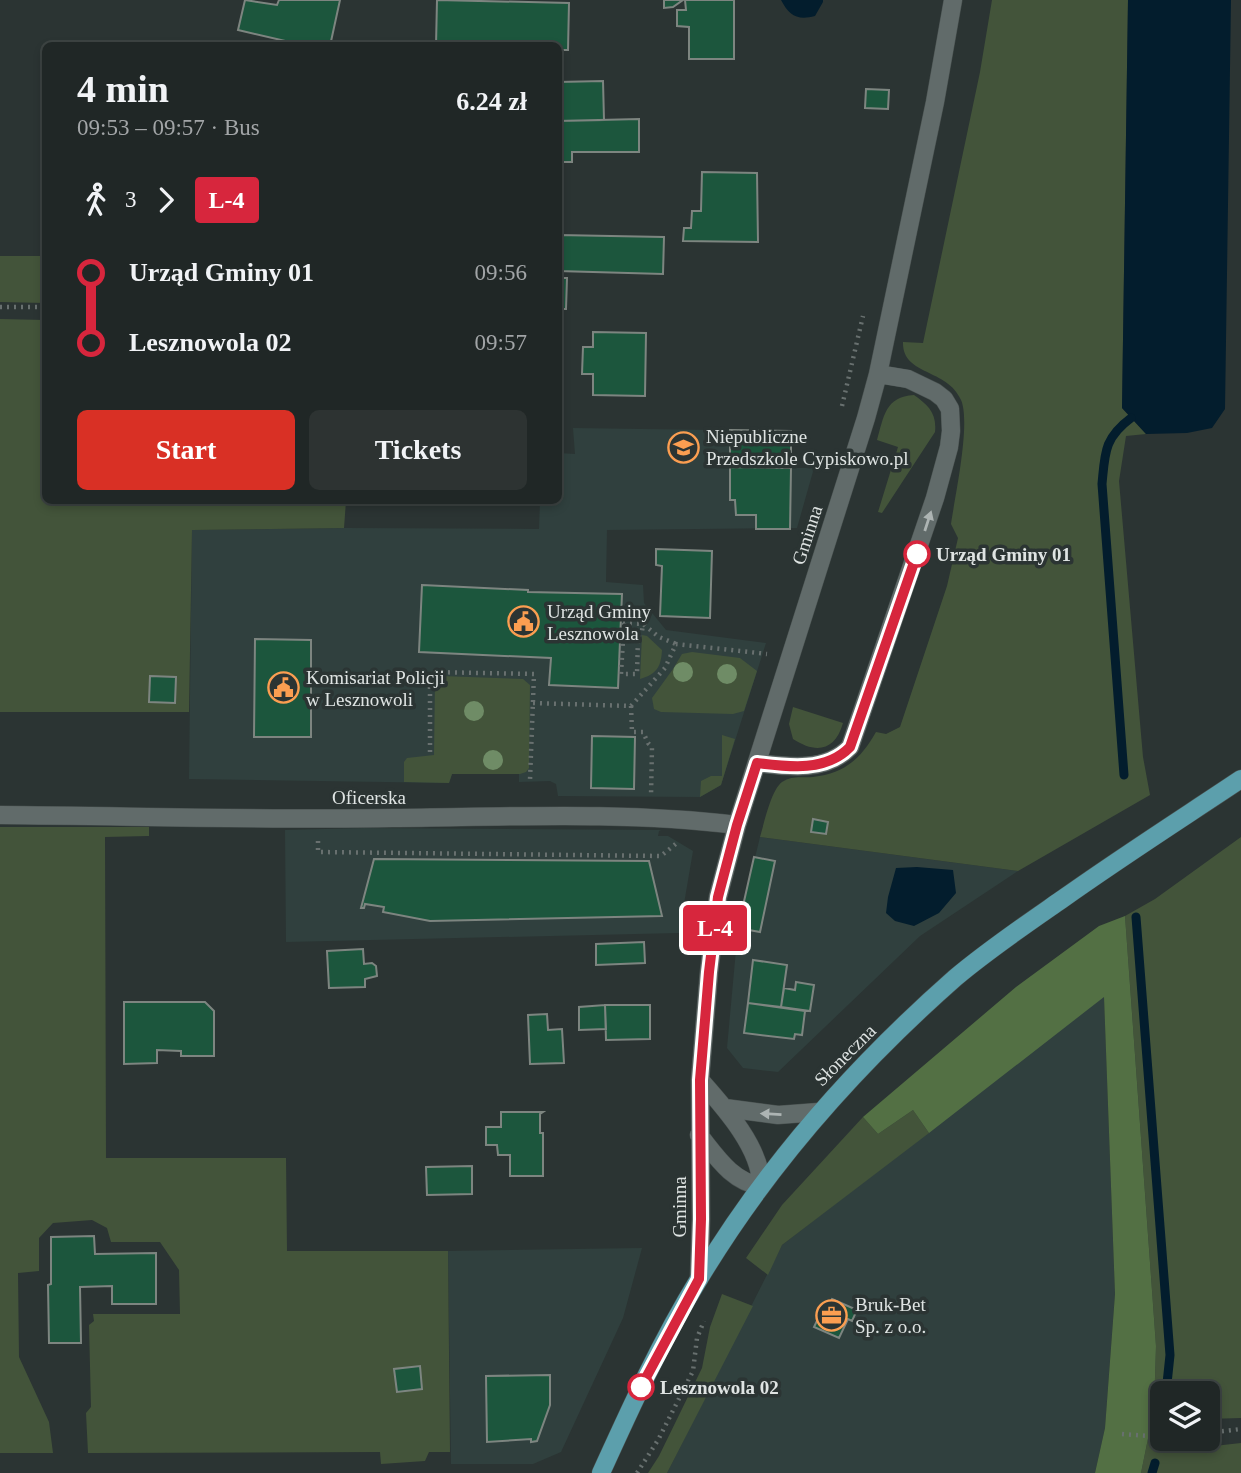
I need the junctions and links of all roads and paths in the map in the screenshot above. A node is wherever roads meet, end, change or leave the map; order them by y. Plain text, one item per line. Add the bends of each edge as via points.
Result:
1 (953, 0) edge
2 (0, 307) edge
3 (42, 307) edge
4 (865, 310) dead end
5 (878, 374) junction
6 (841, 412) dead end
7 (643, 624) junction
8 (676, 644) junction
9 (767, 664) dead end
10 (533, 703) junction
11 (631, 706) junction
12 (430, 752) dead end
13 (757, 763) junction
14 (1241, 779) edge
15 (530, 780) dead end
16 (651, 801) dead end
17 (0, 815) edge
18 (317, 819) junction
19 (737, 825) junction
20 (683, 839) dead end
21 (700, 1089) junction
22 (725, 1108) junction
23 (818, 1112) junction
24 (699, 1135) junction
25 (761, 1185) junction
26 (699, 1279) junction
27 (705, 1317) dead end
28 (1241, 1429) edge
29 (1220, 1432) edge
30 (1122, 1434) dead end
31 (1150, 1436) edge
32 (601, 1473) edge
33 (637, 1473) edge

1 - 5 street, Gminna
2 - 3 path
4 - 6 path
5 - 13 street, Gminna
13 -> 5 street via 824,764 850,747 935,498 949,447 950,409 935,392 908,379
7 - 7 path via 622,623 621,674 637,674
7 - 8 path
8 - 9 path via 770,654
8 - 11 path via 665,668
10 - 11 path
10 - 12 path via 534,674 430,672
10 - 15 path
11 - 16 path via 632,732 643,732 652,747
13 - 19 street, Gminna
14 - 23 main road, Słoneczna via 1021,927 956,978
17 - 18 street, Oficerska
18 - 19 street, Oficerska via 570,816 693,819
18 - 20 path via 318,852 661,856
19 - 21 street, Gminna via 718,897
21 - 22 street
21 - 24 street, Gminna
23 -> 22 street via 778,1115
22 - 25 street via 758,1160
23 - 25 main road, Słoneczna
24 - 25 street via 741,1180
24 - 26 street, Gminna
25 - 26 main road, Słoneczna
26 - 32 main road, Słoneczna via 645,1378
27 - 33 path via 697,1338 694,1371
28 - 29 path
30 - 31 path

